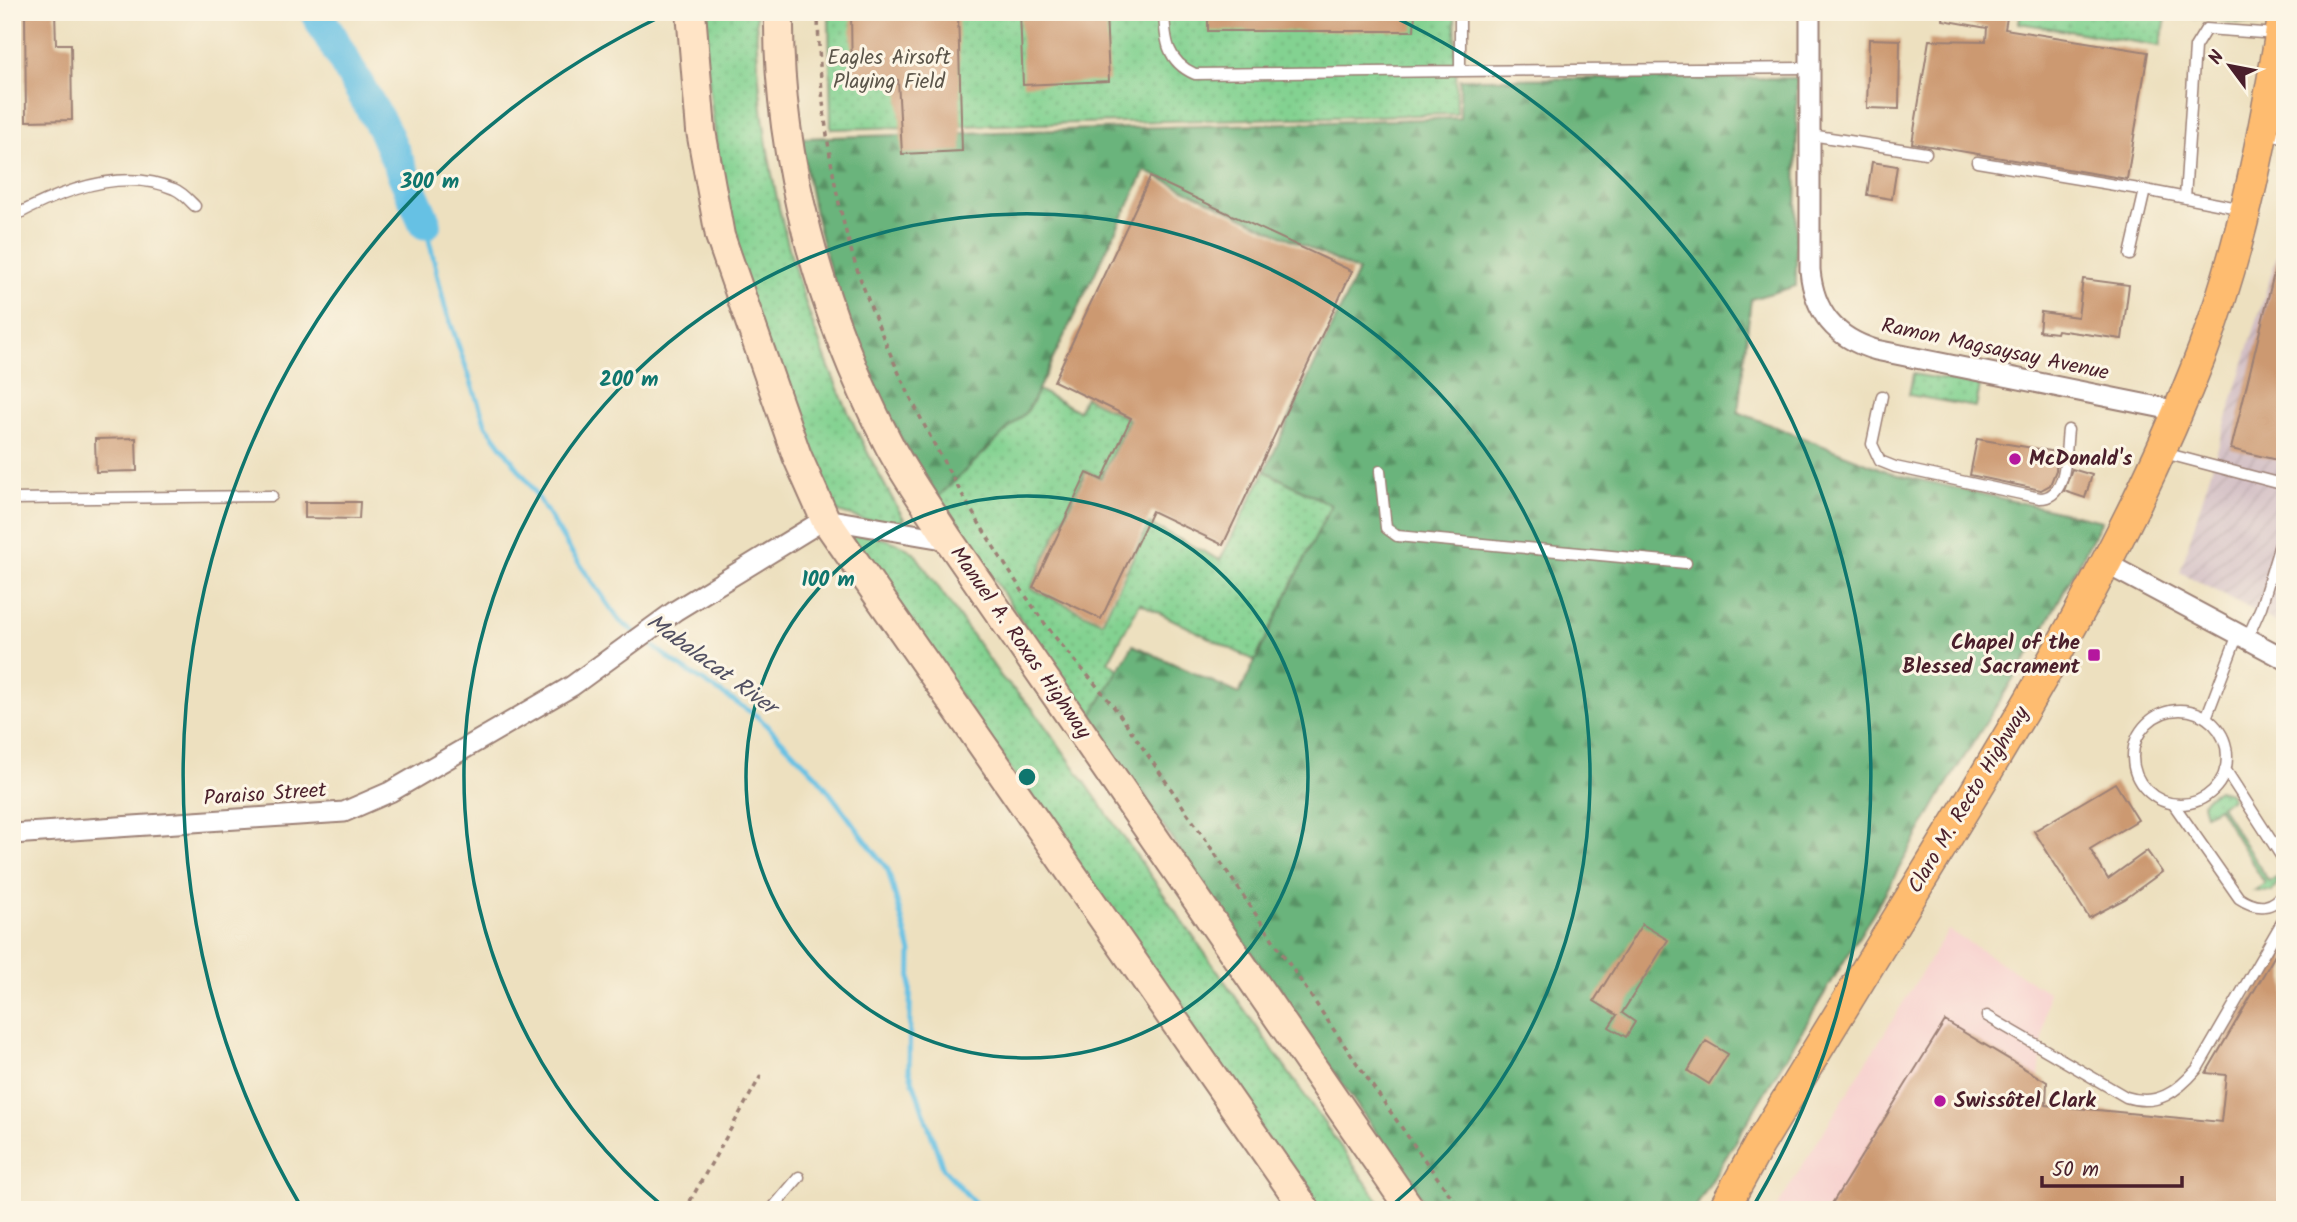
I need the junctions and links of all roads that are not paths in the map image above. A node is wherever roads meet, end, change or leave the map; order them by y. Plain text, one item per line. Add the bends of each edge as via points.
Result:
1 (691, 12) edge
2 (779, 12) edge
3 (1164, 12) edge
4 (1460, 12) edge
5 (1810, 12) edge
6 (2283, 27) edge
7 (1811, 68) junction
8 (1460, 71) junction
9 (1811, 135) junction
10 (2274, 135) edge
11 (1926, 153) dead end
12 (1977, 162) dead end
13 (2145, 190) junction
14 (2185, 198) junction
15 (195, 206) dead end
16 (2246, 210) junction
17 (12, 217) edge
18 (2130, 255) dead end
19 (1882, 396) dead end
20 (2178, 411) junction
21 (2068, 430) dead end
22 (2160, 452) junction
23 (1380, 471) dead end
24 (2285, 485) edge
25 (272, 496) dead end
26 (12, 499) edge
27 (825, 519) junction
28 (2285, 528) edge
29 (949, 540) junction
30 (1686, 563) dead end
31 (2107, 564) junction
32 (2242, 637) junction
33 (2285, 659) edge
34 (2206, 718) junction
35 (2225, 769) junction
36 (2174, 805) junction
37 (12, 834) edge
38 (2285, 862) edge
39 (2285, 891) edge
40 (2285, 917) edge
41 (1987, 1016) dead end
42 (799, 1177) dead end
43 (771, 1210) edge
44 (1306, 1210) edge
45 (1411, 1210) edge
46 (1723, 1210) edge

1 - 27 main road via 701,131 720,236 797,456
2 - 29 main road, Manuel A. Roxas Highway via 785,114 805,224 836,323 887,442
3 - 8 lane via 1173,61 1195,74
4 - 8 lane
5 - 7 street, Ramon Magsaysay Avenue
6 - 10 main road, Claro M. Recto Highway
6 - 14 lane via 2207,29 2199,37
7 - 8 lane
7 - 9 street, Ramon Magsaysay Avenue
9 - 11 lane
9 - 20 street, Ramon Magsaysay Avenue via 1812,289 1832,327 1845,337 1876,350
10 - 16 main road, Claro M. Recto Highway
12 - 13 lane
13 - 14 lane
13 - 18 lane
14 - 16 lane
15 - 17 lane via 176,190 148,181 97,184 61,194
16 - 20 main road, Claro M. Recto Highway via 2212,323
19 - 21 lane via 1872,444 1880,461 2040,498 2052,496 2060,488
20 - 22 main road, Claro M. Recto Highway
22 - 24 lane
22 - 31 main road, Claro M. Recto Highway
23 - 30 lane via 1386,528 1397,536
25 - 26 lane
27 - 29 street
27 - 37 street, Paraiso Street via 675,611 572,686 390,792 344,812
27 - 44 main road
28 - 32 lane via 2261,607
29 - 45 main road, Manuel A. Roxas Highway
31 - 32 street
31 - 46 main road, Claro M. Recto Highway via 2056,657
32 - 33 street
32 - 34 lane
34 - 35 lane via 2224,740
34 - 36 lane via 2177,710 2162,714 2149,722 2134,748 2138,778 2147,790
35 - 36 lane via 2211,792 2200,800
35 - 38 lane
36 - 39 lane via 2239,898 2252,907 2268,907
40 - 41 lane via 2197,1069 2181,1087 2161,1099 2140,1102 2126,1097
42 - 43 lane

